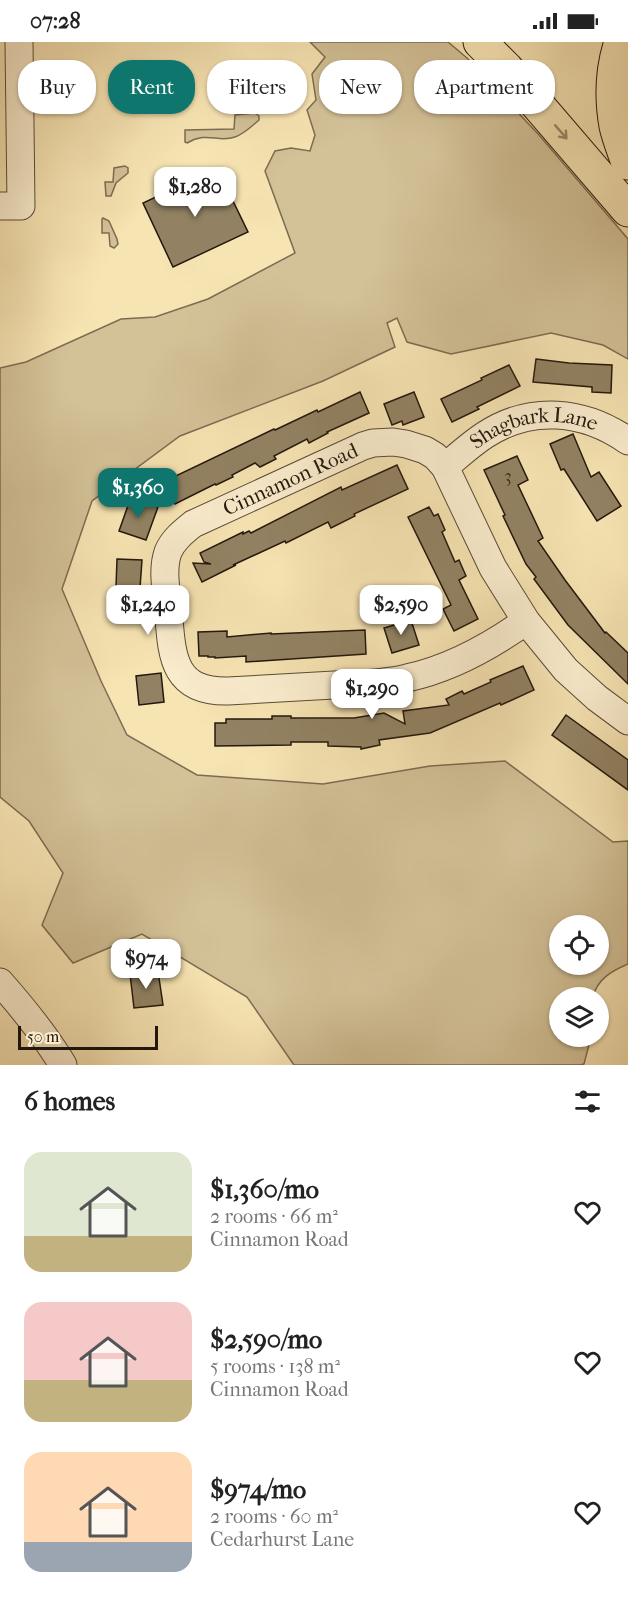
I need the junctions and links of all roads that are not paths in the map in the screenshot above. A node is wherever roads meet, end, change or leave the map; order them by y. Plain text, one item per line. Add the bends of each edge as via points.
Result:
1 (19, 42) edge
2 (480, 42) edge
3 (621, 42) edge
4 (628, 163) edge
5 (0, 206) edge
6 (628, 210) edge
7 (628, 441) edge
8 (445, 467) junction
9 (526, 621) junction
10 (628, 721) edge
11 (0, 982) edge
12 (63, 1065) edge

1 - 5 street via 21,206
2 -> 6 highway
3 - 4 highway via 613,88 617,128
7 - 8 street, Shagbark Lane via 595,422 561,414 534,416 489,432
8 - 9 street, Cinnamon Road via 493,568
8 - 9 street, Cinnamon Road via 417,447 373,443 193,524 169,549 166,564 171,642 177,665 191,682 209,691 385,682 436,670 481,650
9 - 10 street, Cinnamon Road via 566,670
11 - 12 street via 51,1044

